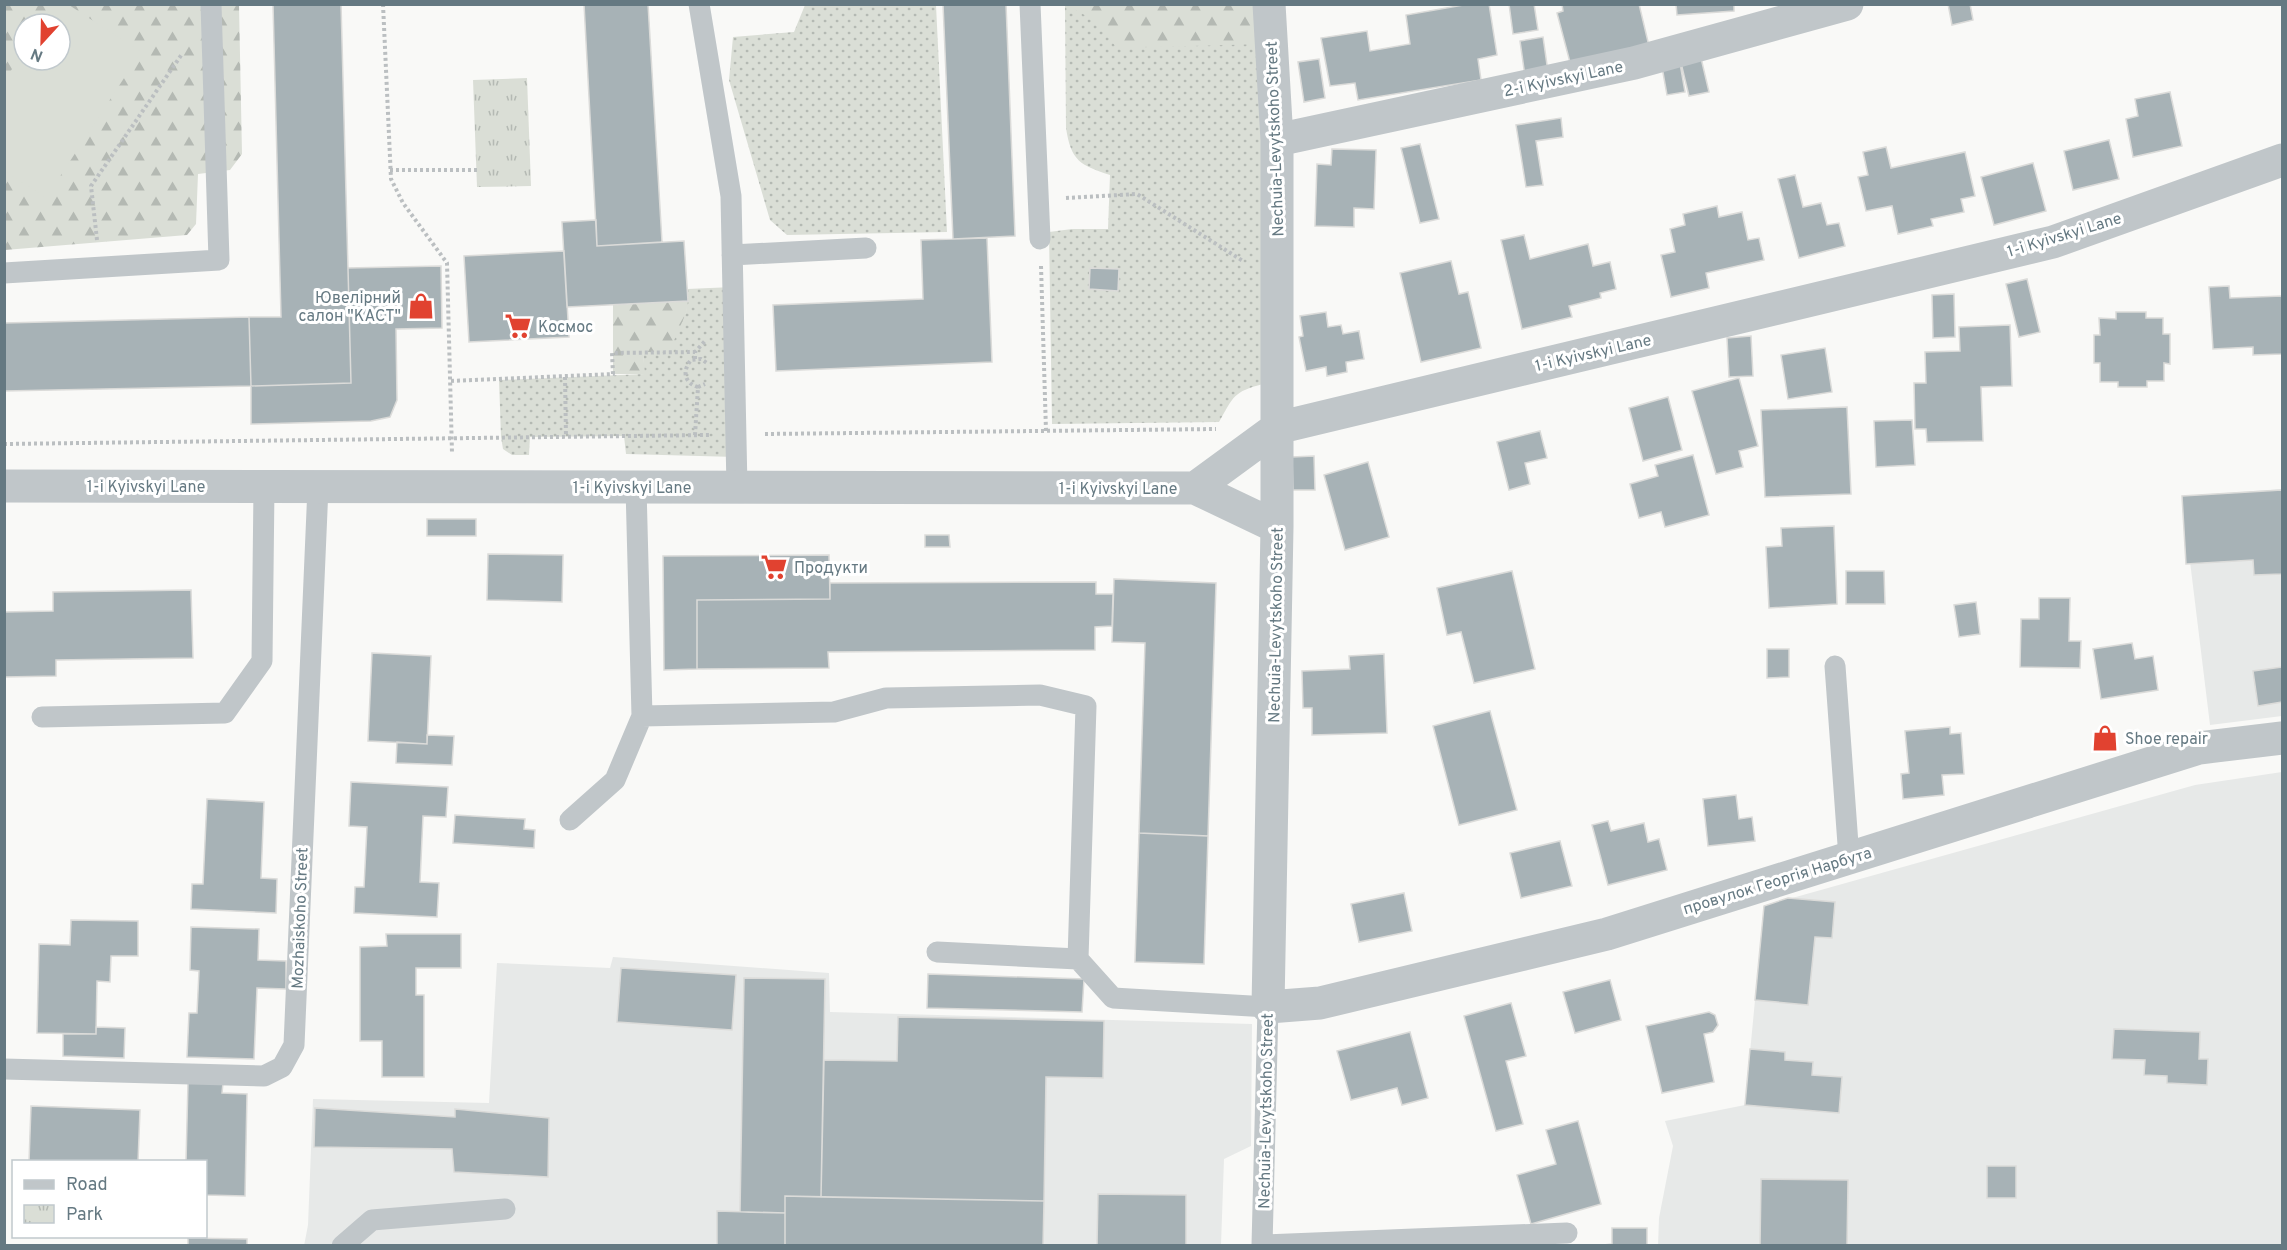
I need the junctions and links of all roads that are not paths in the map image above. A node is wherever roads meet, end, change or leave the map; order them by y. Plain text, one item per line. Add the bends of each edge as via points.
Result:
1 (211, 4) edge
2 (699, 4) edge
3 (1030, 4) edge
4 (1269, 4) edge
5 (1847, 4) edge
6 (1277, 140) junction
7 (2283, 160) edge
8 (1040, 239) road end
9 (866, 248) dead end
10 (732, 255) junction
11 (4, 273) edge
12 (1277, 428) junction
13 (4, 486) edge
14 (264, 487) junction
15 (318, 487) junction
16 (636, 487) junction
17 (737, 488) junction
18 (1195, 488) junction
19 (1277, 527) junction
20 (1835, 666) dead end
21 (642, 716) junction
22 (42, 717) dead end
23 (2283, 738) edge
24 (570, 820) dead end
25 (1849, 858) junction
26 (936, 952) dead end
27 (1078, 958) junction
28 (1268, 1007) junction
29 (4, 1069) edge
30 (505, 1209) dead end
31 (1567, 1233) dead end
32 (342, 1245) edge
33 (1262, 1245) edge

1 - 11 lane via 219,260
2 - 10 lane via 731,196
3 - 8 lane
4 - 6 street, Nechuia-Levytskoho Street
5 - 6 street, 2-i Kyivskyi Lane via 1634,63
6 - 12 street, Nechuia-Levytskoho Street
7 - 12 street, 1-i Kyivskyi Lane via 2053,242
9 - 10 lane
10 - 17 lane
12 - 18 street, 1-i Kyivskyi Lane
12 - 19 street, Nechuia-Levytskoho Street
13 - 14 street, 1-i Kyivskyi Lane
14 - 15 street, 1-i Kyivskyi Lane
14 - 22 lane via 262,661 225,714
15 - 16 street, 1-i Kyivskyi Lane
15 - 29 lane, Mozhaiskoho Street via 294,1045 282,1067 264,1076
16 - 17 street, 1-i Kyivskyi Lane
16 - 21 lane
17 - 18 street, 1-i Kyivskyi Lane
18 - 19 street
19 - 28 street, Nechuia-Levytskoho Street
20 - 25 lane
21 - 24 lane via 615,780
21 - 27 lane via 834,712 886,698 1040,695 1086,706
23 - 25 street, провулок Георгія Нарбута via 2199,748
25 - 28 street, провулок Георгія Нарбута via 1607,934 1320,1003
26 - 27 lane
27 - 28 lane via 1113,998
28 - 33 lane, Nechuia-Levytskoho Street
30 - 32 lane via 372,1220
31 - 33 lane

